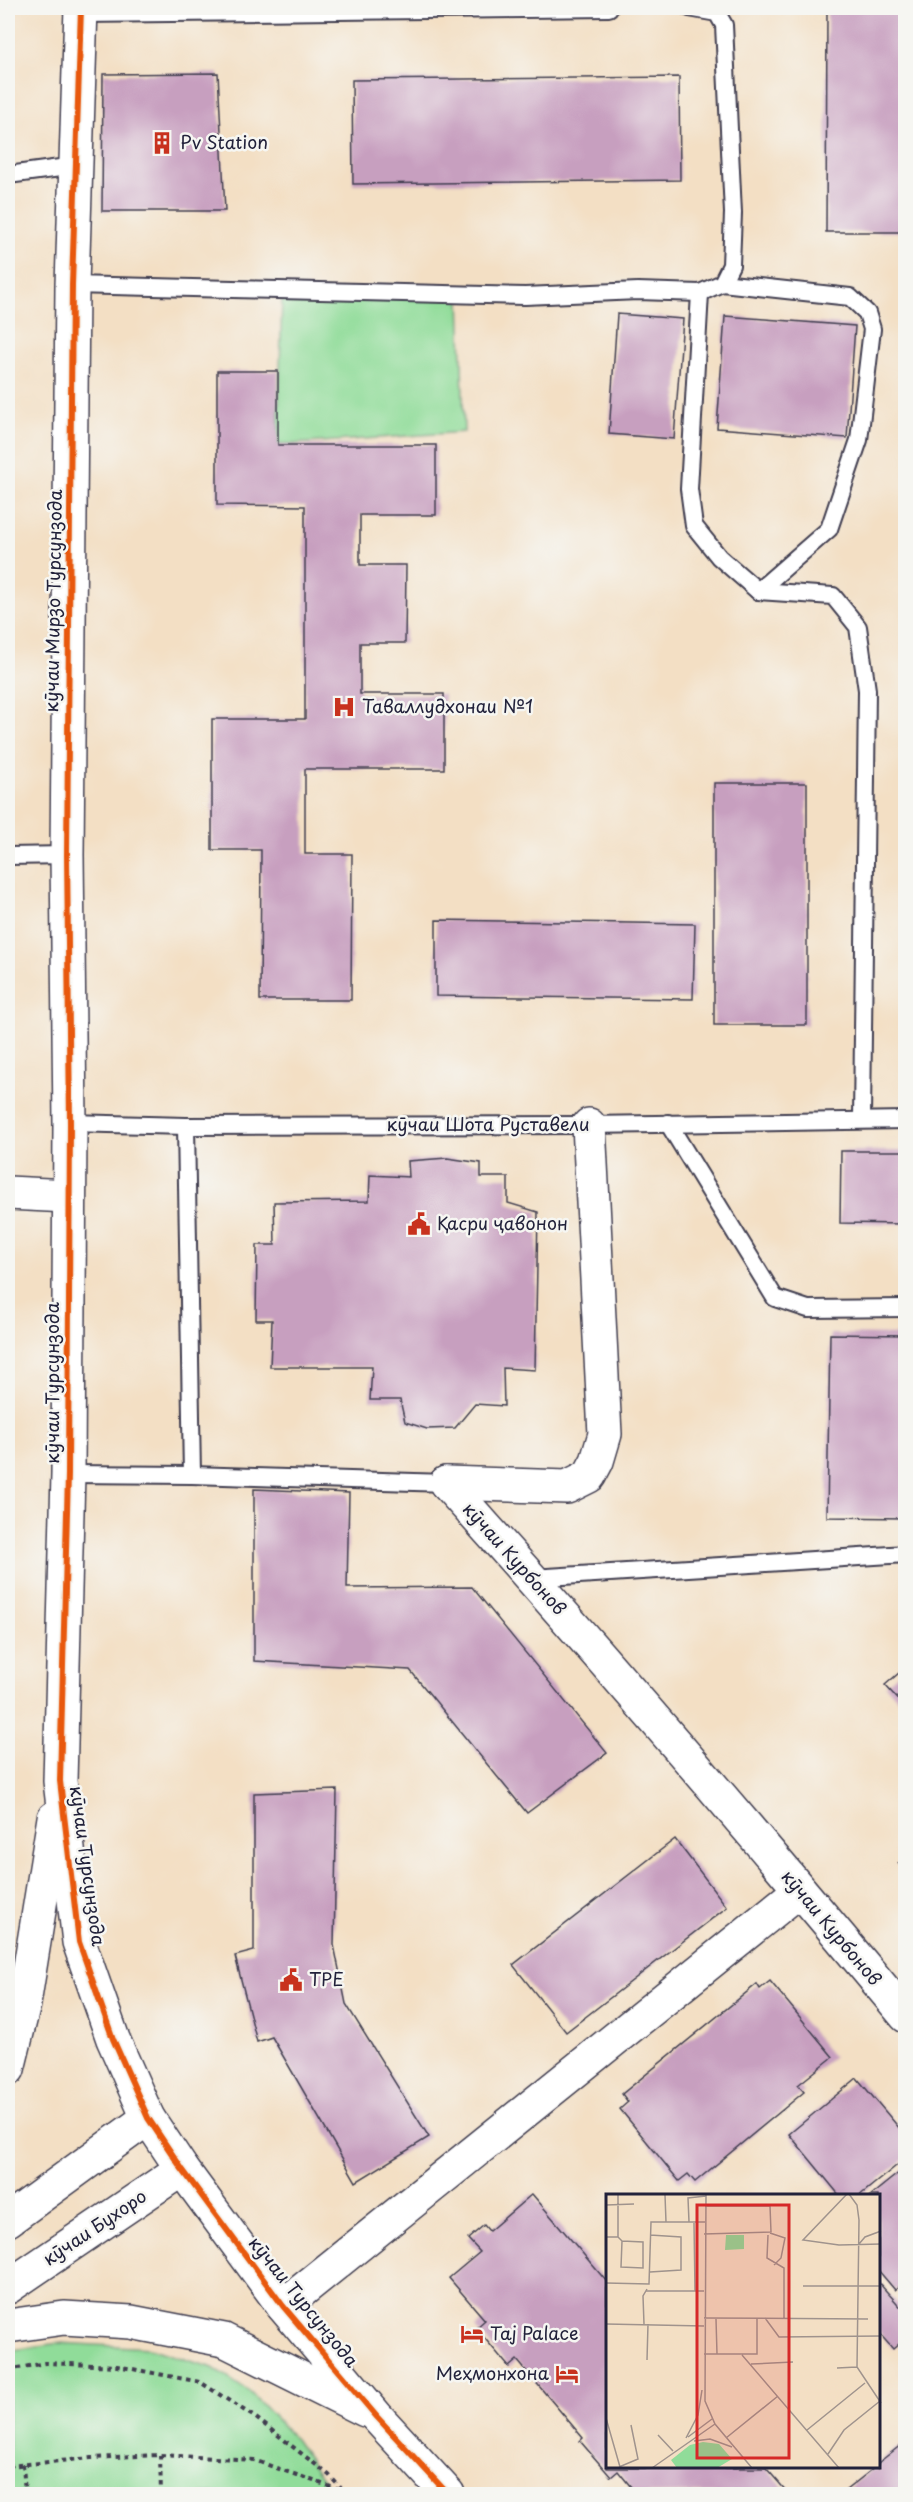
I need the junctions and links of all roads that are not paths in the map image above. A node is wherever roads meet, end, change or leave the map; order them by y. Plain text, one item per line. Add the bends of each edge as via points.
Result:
1 (609, 8) edge
2 (689, 8) edge
3 (81, 11) edge
4 (75, 166) junction
5 (8, 175) edge
6 (722, 283) junction
7 (72, 285) junction
8 (700, 293) junction
9 (758, 591) junction
10 (67, 855) junction
11 (8, 856) edge
12 (862, 1119) junction
13 (906, 1120) edge
14 (70, 1124) junction
15 (668, 1124) junction
16 (590, 1125) junction
17 (186, 1126) junction
18 (8, 1194) edge
19 (68, 1196) junction
20 (906, 1308) edge
21 (68, 1474) junction
22 (192, 1475) junction
23 (446, 1483) junction
24 (906, 1554) edge
25 (532, 1578) junction
26 (60, 1781) junction
27 (800, 1890) junction
28 (906, 2016) edge
29 (8, 2069) edge
30 (148, 2118) junction
31 (182, 2169) junction
32 (8, 2220) edge
33 (8, 2287) edge
34 (283, 2306) junction
35 (8, 2326) edge
36 (377, 2416) junction
37 (448, 2494) edge

1 - 3 lane
2 - 6 lane via 717,13 724,25 733,213 731,265
3 - 4 street, кӯчаи Мирзо Турсунзода
4 - 5 lane
4 - 7 street, кӯчаи Мирзо Турсунзода
6 - 8 lane
6 - 9 lane via 850,297 867,313 872,329 859,440 829,529
7 - 8 lane via 525,296 638,291
7 - 10 street, кӯчаи Мирзо Турсунзода
8 - 9 lane via 689,489 694,526 719,557
9 - 12 lane via 833,596 858,627 867,690
10 - 11 lane
10 - 14 street, кӯчаи Мирзо Турсунзода
12 - 13 lane, кӯчаи Шота Руставели
12 - 15 lane, кӯчаи Шота Руставели
14 - 17 lane, кӯчаи Шота Руставели
14 - 19 street, кӯчаи Мирзо Турсунзода
15 - 16 lane, кӯчаи Шота Руставели
15 - 20 lane via 775,1298 808,1309
16 - 17 lane, кӯчаи Шота Руставели
16 - 23 street, кӯчаи Курбонов via 605,1434 597,1461 589,1476 567,1487
17 - 22 lane
18 - 19 street
19 - 21 street, кӯчаи Турсунзода
21 - 22 lane
21 - 26 street, кӯчаи Турсунзода
22 - 23 lane
23 - 25 street, кӯчаи Курбонов
24 - 25 lane
25 - 27 street, кӯчаи Курбонов
26 - 29 street via 24,2004
26 - 30 street, кӯчаи Турсунзода via 79,1942 112,2039
27 - 28 street, кӯчаи Курбонов
27 - 34 street
30 - 31 street, кӯчаи Турсунзода
30 - 32 street
31 - 33 street, кӯчаи Бухоро
31 - 34 street, кӯчаи Турсунзода
34 - 36 street, кӯчаи Турсунзода
35 - 36 street via 64,2318 130,2322 224,2340
36 - 37 street, кӯчаи Турсунзода

